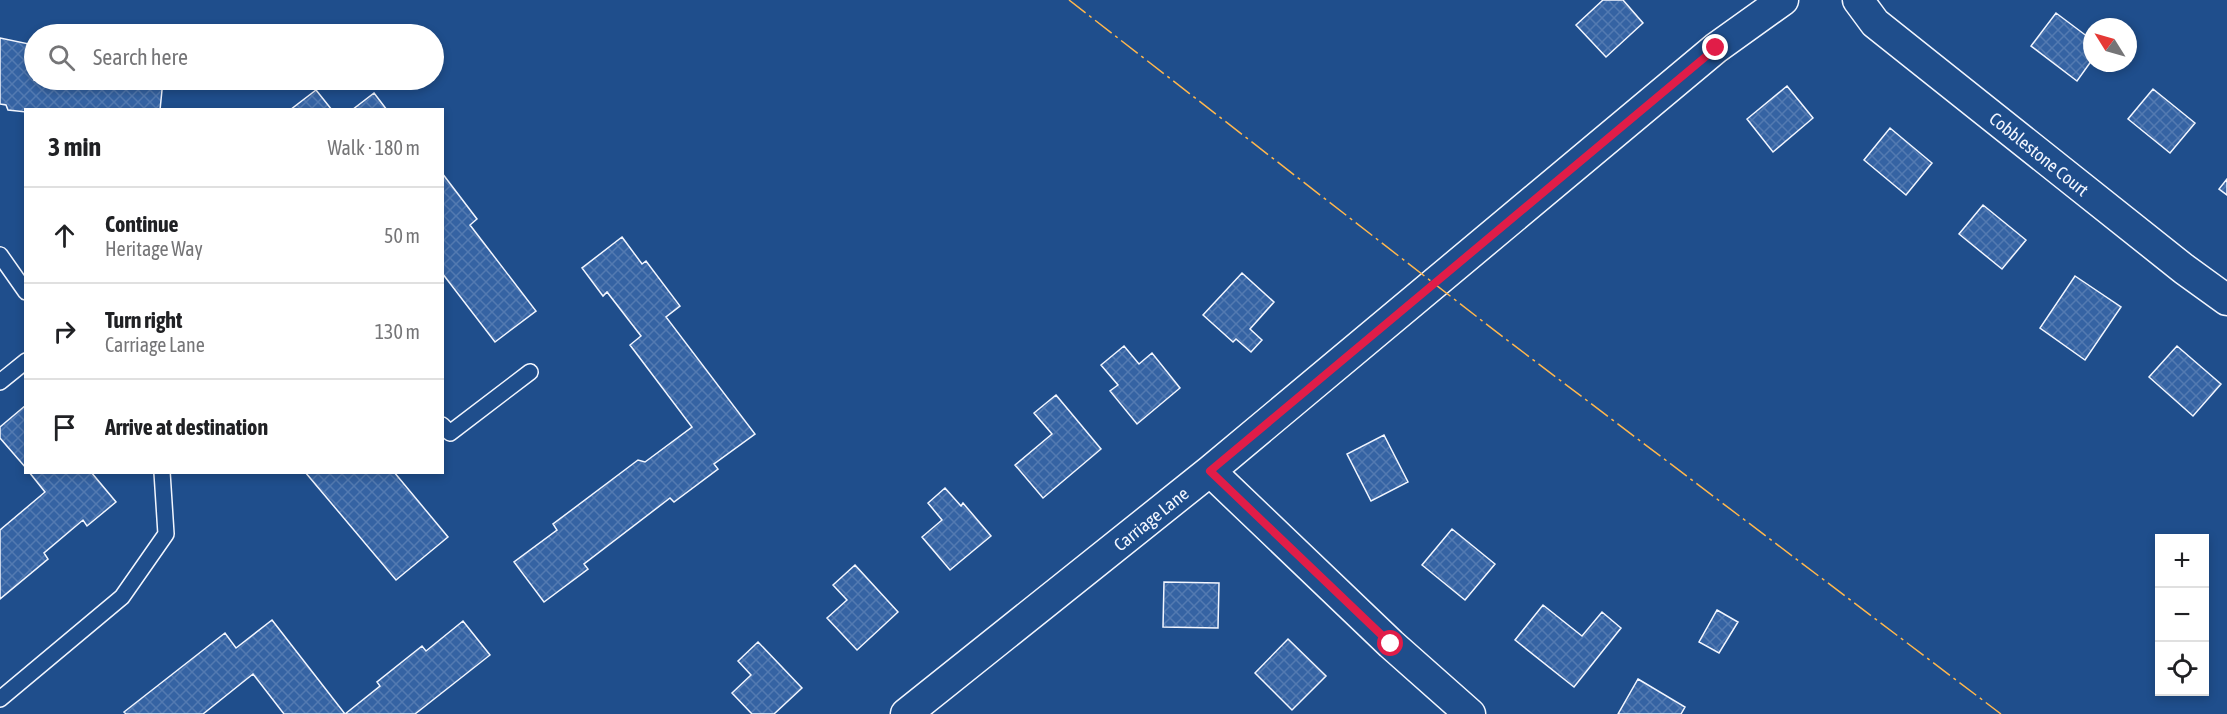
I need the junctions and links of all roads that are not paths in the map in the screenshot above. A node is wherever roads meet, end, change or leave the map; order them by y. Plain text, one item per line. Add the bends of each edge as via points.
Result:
1 (1782, 0) edge
2 (1858, 0) edge
3 (0, 255) edge
4 (24, 289) edge
5 (2227, 300) edge
6 (24, 363) edge
7 (530, 372) dead end
8 (0, 382) edge
9 (444, 427) edge
10 (1210, 471) junction
11 (162, 474) edge
12 (0, 699) edge
13 (906, 714) edge
14 (1470, 714) edge

1 - 10 street, Carriage Lane via 1707,56
2 - 5 street, Cobblestone Court via 1875,23
3 - 4 lane
6 - 8 lane
7 - 9 lane via 450,434
10 - 13 street, Carriage Lane
10 - 14 street
11 - 12 lane via 166,534 122,597

